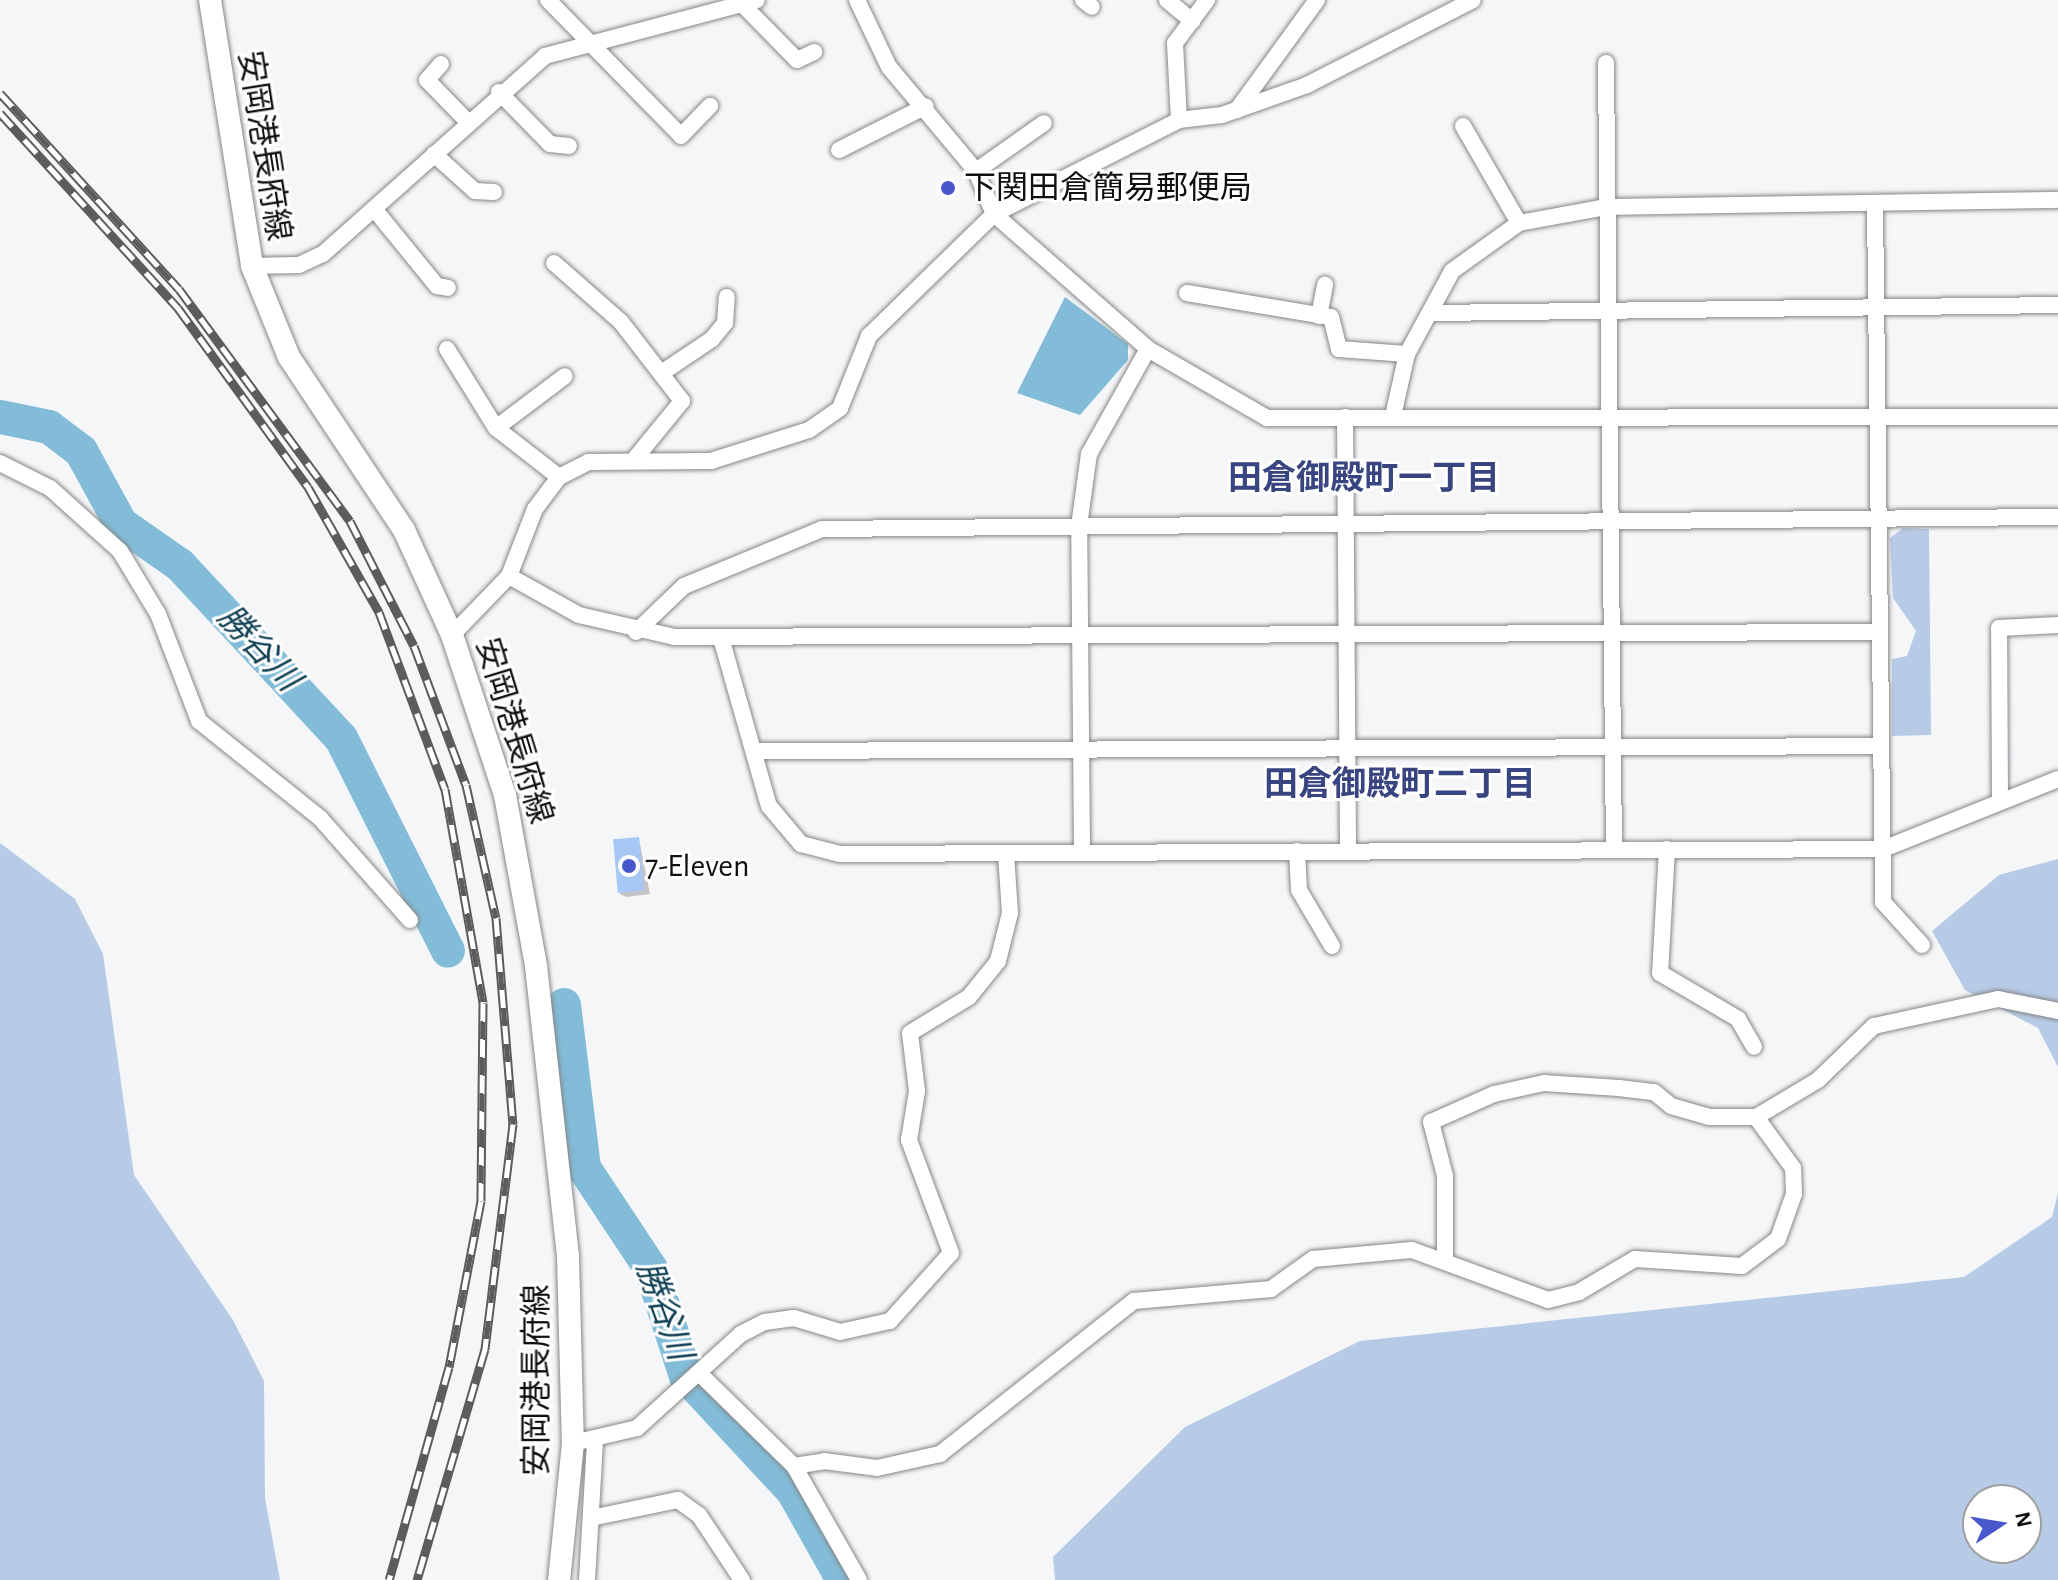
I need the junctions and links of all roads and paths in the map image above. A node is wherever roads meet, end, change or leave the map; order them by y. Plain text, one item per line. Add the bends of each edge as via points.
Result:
1 (210, 0) edge
2 (548, 0) edge
3 (857, 0) edge
4 (1167, 0) edge
5 (1207, 0) edge
6 (1317, 0) edge
7 (1473, 0) edge
8 (749, 2) edge
9 (1192, 21) junction
10 (583, 44) junction
11 (814, 52) dead end
12 (1606, 63) dead end
13 (441, 64) dead end
14 (499, 92) junction
15 (710, 106) dead end
16 (926, 106) junction
17 (1237, 110) junction
18 (1179, 120) junction
19 (468, 122) junction
20 (1044, 123) dead end
21 (1463, 126) dead end
22 (569, 146) dead end
23 (839, 150) dead end
24 (434, 154) junction
25 (976, 171) junction
26 (494, 192) dead end
27 (2058, 200) edge
28 (1875, 203) junction
29 (1606, 207) junction
30 (375, 210) junction
31 (994, 214) junction
32 (1519, 223) junction
33 (554, 263) dead end
34 (252, 266) junction
35 (1325, 285) dead end
36 (448, 288) dead end
37 (1187, 293) dead end
38 (727, 297) dead end
39 (2058, 305) edge
40 (1876, 307) junction
41 (1607, 310) junction
42 (1432, 313) junction
43 (1319, 316) junction
44 (447, 349) dead end
45 (1148, 349) junction
46 (1407, 354) junction
47 (663, 372) junction
48 (565, 376) dead end
49 (1608, 412) junction
50 (1877, 415) junction
51 (1393, 416) junction
52 (1345, 417) junction
53 (2058, 417) edge
54 (496, 428) junction
55 (633, 461) junction
56 (0, 463) edge
57 (559, 477) junction
58 (2058, 517) edge
59 (1877, 519) junction
60 (1610, 521) junction
61 (1346, 524) junction
62 (1079, 526) junction
63 (509, 576) junction
64 (2058, 625) edge
65 (1612, 631) junction
66 (636, 632) junction
67 (1877, 632) junction
68 (1346, 633) junction
69 (452, 635) junction
70 (721, 638) junction
71 (1081, 638) junction
72 (1613, 746) junction
73 (1880, 746) junction
74 (1347, 747) junction
75 (1080, 748) junction
76 (755, 751) junction
77 (2058, 779) edge
78 (2000, 802) junction
79 (1614, 849) junction
80 (1667, 849) junction
81 (1883, 849) junction
82 (1082, 850) junction
83 (1297, 851) junction
84 (1348, 851) junction
85 (1006, 854) junction
86 (410, 920) dead end
87 (1922, 945) dead end
88 (1332, 946) dead end
89 (2058, 1011) edge
90 (1754, 1047) dead end
91 (1756, 1117) junction
92 (1445, 1260) junction
93 (699, 1376) junction
94 (584, 1442) junction
95 (794, 1466) junction
96 (591, 1518) junction
97 (559, 1580) edge
98 (587, 1580) edge
99 (742, 1580) edge
100 (859, 1580) edge

1 - 34 main road, 安岡港長府線
2 - 10 street via 572,21
3 - 16 street via 889,67
4 - 9 street
5 - 9 street
6 - 17 street
7 - 17 street via 1307,85
8 - 10 street via 662,29
8 - 11 street via 797,60
9 - 18 street via 1175,43
10 - 14 street via 545,56
10 - 15 street via 681,136
12 - 29 street
13 - 19 street via 427,80
14 - 19 street
14 - 22 street via 550,144
16 - 23 street
16 - 25 street
17 - 18 street
18 - 31 street
19 - 24 street
20 - 25 street
21 - 32 street
24 - 26 street via 475,191
24 - 30 street
25 - 31 street
27 - 28 street
28 - 29 street
28 - 40 street
29 - 32 street
29 - 41 street
30 - 34 street via 311,260
30 - 36 street via 437,286
31 - 45 street
31 - 55 street via 869,336 840,408 809,430 711,461
32 - 42 street via 1452,271
33 - 47 street
34 - 69 main road, 安岡港長府線 via 289,357 404,530
35 - 43 street
37 - 43 street
38 - 47 street via 725,323 712,339
39 - 40 street
40 - 41 street
40 - 50 street
41 - 42 street
41 - 49 street
42 - 46 street
43 - 46 street via 1331,317 1339,349
44 - 54 street
45 - 52 street via 1267,418
45 - 62 street via 1089,454
46 - 51 street
47 - 55 street via 682,401
48 - 54 street
49 - 50 street
49 - 51 street
49 - 60 street
50 - 53 street
50 - 59 street
51 - 52 street
52 - 61 street
54 - 57 street
55 - 57 street via 588,462
56 - 86 street via 50,488 120,551 158,614 199,721 320,818
57 - 63 street via 535,509
58 - 59 street
59 - 60 street
59 - 67 street
60 - 61 street
60 - 65 street
61 - 62 street
61 - 68 street
62 - 66 street via 822,529 684,586
62 - 71 street
63 - 66 street via 579,615
63 - 69 street
64 - 78 street via 1999,628
65 - 67 street
65 - 68 street
65 - 72 street
66 - 70 street
67 - 73 street
68 - 71 street
68 - 74 street
69 - 94 main road, 安岡港長府線 via 505,795 536,966
70 - 71 street
70 - 76 street
71 - 75 street
72 - 73 street
72 - 74 street
72 - 79 street
73 - 81 street
74 - 75 street
74 - 84 street
75 - 76 street
75 - 82 street
76 - 85 street via 769,806 801,844 840,854
77 - 78 street
78 - 81 street
79 - 80 street
79 - 84 street
80 - 81 street
80 - 90 street via 1660,973 1738,1019
81 - 87 street via 1883,902
82 - 83 street
82 - 85 street
83 - 84 street
83 - 88 street via 1299,890
85 - 93 street via 1010,913 998,961 969,997 910,1033 917,1091 909,1140 951,1253 890,1321 840,1332 794,1318 765,1322 741,1334
89 - 91 street via 1998,999 1874,1026 1818,1080
91 - 92 street via 1709,1117 1671,1106 1654,1092 1544,1083 1431,1122 1445,1176
91 - 92 street via 1793,1168 1794,1194 1778,1239 1742,1266 1635,1259 1579,1292 1548,1300
92 - 95 street via 1412,1250 1360,1250 1313,1259 1271,1289 1134,1301 940,1454 877,1468 824,1461
93 - 94 street via 637,1428
93 - 95 street
94 - 96 street
94 - 97 main road, 安岡港長府線
95 - 100 street
96 - 98 street
96 - 99 street via 678,1500 699,1515

